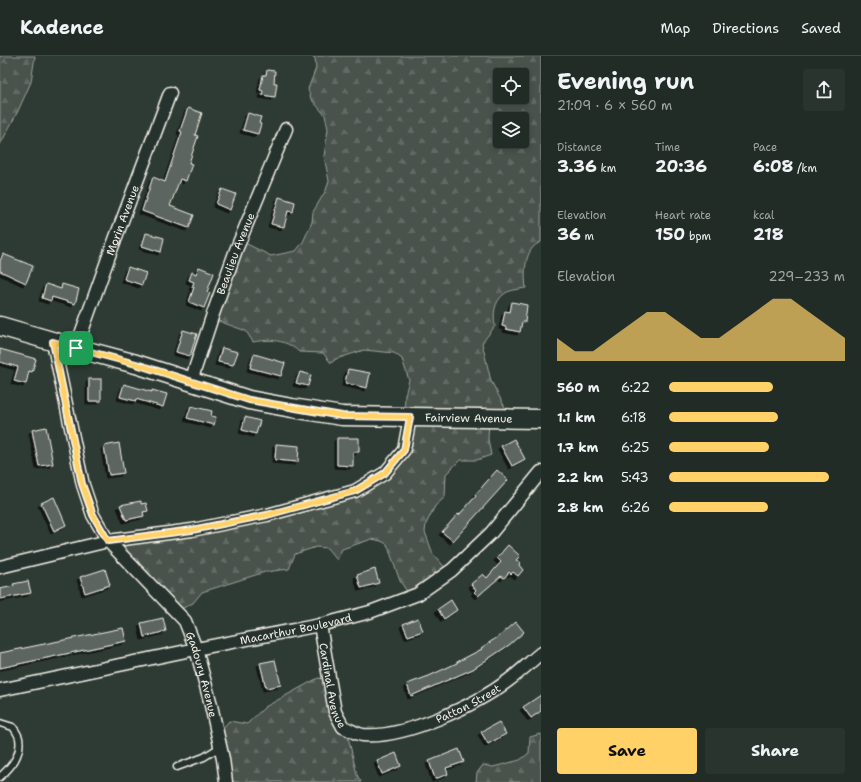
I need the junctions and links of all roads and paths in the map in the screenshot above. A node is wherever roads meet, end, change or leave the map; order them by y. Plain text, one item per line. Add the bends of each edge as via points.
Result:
1 (170, 93) dead end
2 (286, 129) dead end
3 (0, 326) edge
4 (53, 342) junction
5 (76, 348) junction
6 (191, 381) junction
7 (410, 417) junction
8 (541, 419) edge
9 (541, 472) edge
10 (108, 541) junction
11 (0, 567) edge
12 (320, 625) junction
13 (196, 649) junction
14 (541, 653) edge
15 (0, 690) edge
16 (0, 723) edge
17 (384, 734) joint
18 (220, 747) junction
19 (177, 767) dead end
20 (0, 777) edge
21 (226, 782) edge

1 - 5 street, Morin Avenue
2 - 6 street, Beaulieu Avenue via 236,250
3 - 4 main road, Fairview Avenue
4 - 5 main road, Fairview Avenue
4 - 10 street, Gadoury Avenue via 82,484 93,515
5 - 6 main road, Fairview Avenue
6 - 7 main road, Fairview Avenue via 249,400 292,408 342,416
7 - 8 main road, Fairview Avenue
7 - 10 street via 404,450 385,473 355,491 267,515 192,530
9 - 12 street, Macarthur Boulevard via 491,533 452,570 418,594 370,612
10 - 11 street
10 - 13 street, Gadoury Avenue via 185,621
12 - 13 street, Macarthur Boulevard
12 - 17 street, Cardinal Avenue via 335,712 343,727 362,735
13 - 15 street, Macarthur Boulevard
13 - 18 street, Gadoury Avenue
14 - 17 street, Patton Street via 508,681 467,705 424,724
16 - 20 lane via 13,727 19,738 18,753 13,764
18 - 19 lane via 204,757
18 - 21 street, Gadoury Avenue

